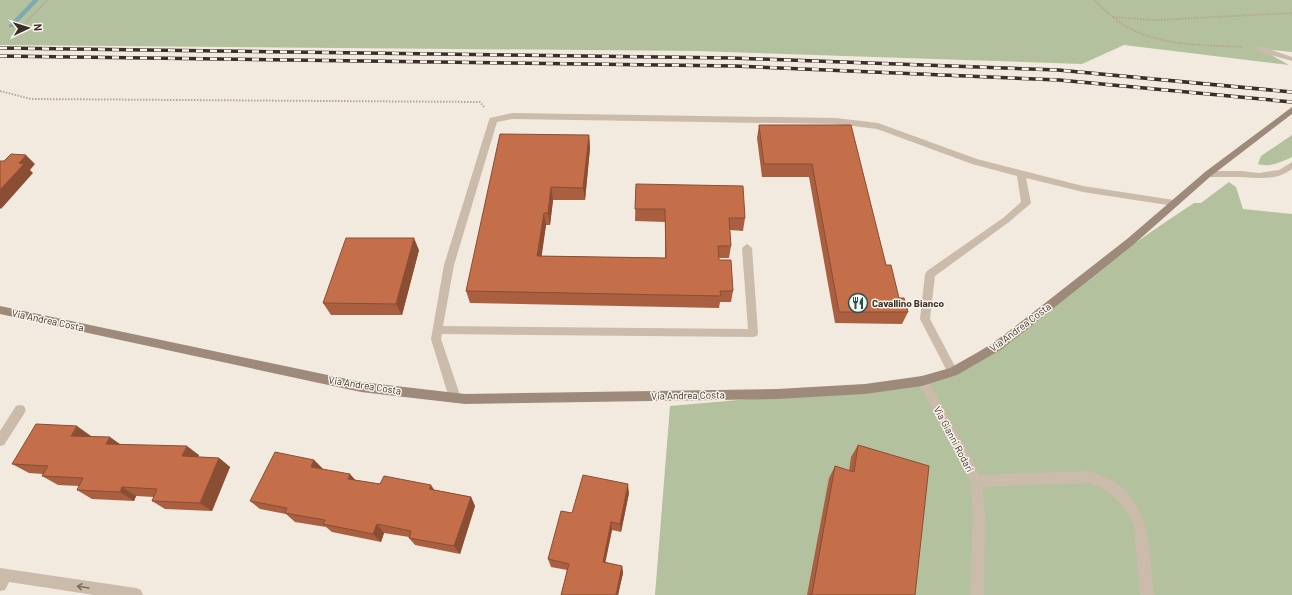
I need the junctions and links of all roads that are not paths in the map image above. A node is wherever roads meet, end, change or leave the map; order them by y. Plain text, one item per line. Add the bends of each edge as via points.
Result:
1 (1260, 48) road end
2 (1292, 59) edge
3 (1292, 110) edge
4 (1292, 165) edge
5 (1021, 174) junction
6 (1208, 174) junction
7 (1174, 203) junction
8 (747, 248) dead end
9 (0, 310) edge
10 (438, 330) junction
11 (952, 372) junction
12 (922, 381) junction
13 (455, 398) junction
14 (20, 410) dead end
15 (0, 441) edge
16 (976, 481) junction
17 (2, 578) edge
18 (136, 595) edge
19 (977, 595) edge
20 (1147, 595) edge

1 - 2 street
3 - 6 main road, Via Andrea Costa
4 - 6 street via 1281,173 1259,176
5 - 7 street via 1083,189
5 - 10 street via 975,162 878,126 836,121 512,116 493,120 449,265
5 - 11 street via 1026,203 930,274 925,319
6 - 7 main road, Via Andrea Costa
7 - 11 main road, Via Andrea Costa via 1130,242 998,346
8 - 10 street via 753,333
9 - 13 main road, Via Andrea Costa via 361,387
10 - 13 street via 436,339
11 - 12 main road, Via Andrea Costa
12 - 13 main road, Via Andrea Costa via 865,389 777,394
12 - 16 street, Via Gianni Rodari
14 - 15 street
16 - 19 street, Via Gianni Rodari via 980,515
16 - 20 street via 1090,477 1106,483 1123,496 1136,515 1140,528
18 -> 17 street

